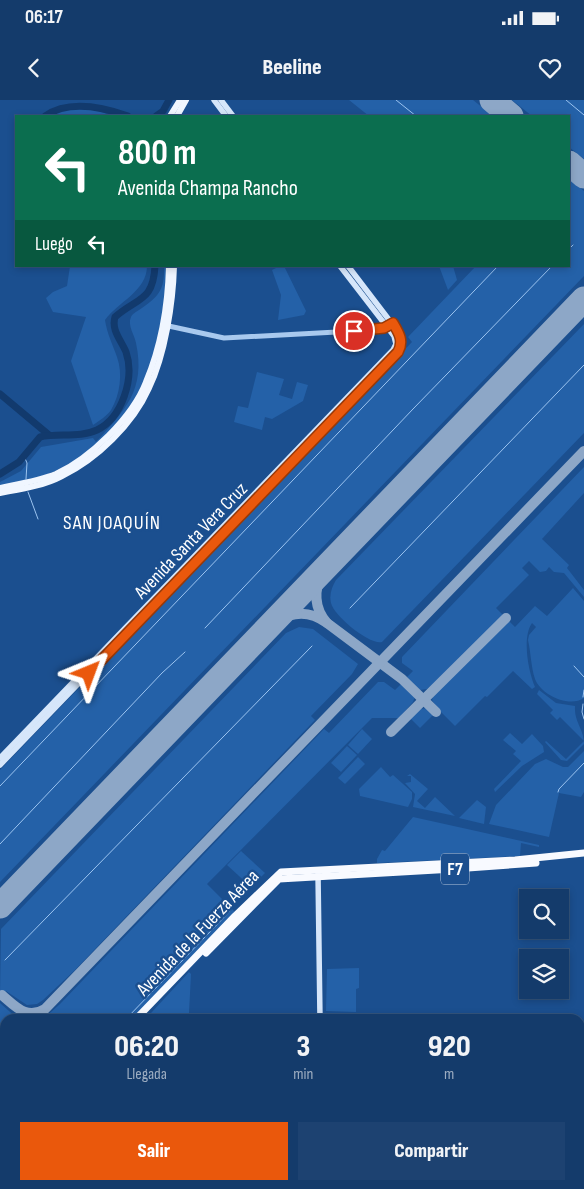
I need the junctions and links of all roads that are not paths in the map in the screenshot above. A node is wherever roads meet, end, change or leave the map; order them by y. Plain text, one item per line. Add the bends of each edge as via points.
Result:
1 (180, 100) edge
2 (186, 100) edge
3 (214, 100) edge
4 (221, 100) edge
5 (171, 115) edge
6 (178, 115) edge
7 (225, 115) edge
8 (233, 115) edge
9 (169, 267) edge
10 (174, 267) edge
11 (341, 267) edge
12 (349, 267) edge
13 (165, 325) junction
14 (390, 325) junction
15 (398, 339) junction
16 (0, 488) edge
17 (0, 493) edge
18 (1, 755) edge
19 (0, 765) edge
20 (584, 853) edge
21 (584, 858) edge
22 (318, 873) junction
23 (277, 878) junction
24 (322, 966) junction
25 (141, 1014) edge
26 (147, 1014) edge
27 (320, 1014) edge
28 (324, 1014) edge

1 - 5 main road
2 - 6 main road
3 - 7 main road
4 - 8 main road
9 - 13 main road
10 - 13 main road via 172,298
11 - 14 main road
12 - 14 main road
13 - 14 street via 224,338 354,331
13 - 16 main road via 142,392 98,445 57,473
13 - 17 main road via 150,388 112,439 62,476
14 - 15 main road
15 - 18 main road, Avenida Santa Vera Cruz via 390,354
15 - 19 main road, Avenida Santa Vera Cruz via 402,342 398,352
20 - 22 highway, Avenida de la Fuerza Aérea / F7
21 - 22 highway, Avenida de la Fuerza Aérea / F7 via 507,866
22 - 23 highway, Avenida de la Fuerza Aérea / F7 via 281,872
22 - 24 main road
23 - 25 highway, Avenida de la Fuerza Aérea
23 - 26 highway, Avenida de la Fuerza Aérea
24 - 27 main road
24 - 28 main road

